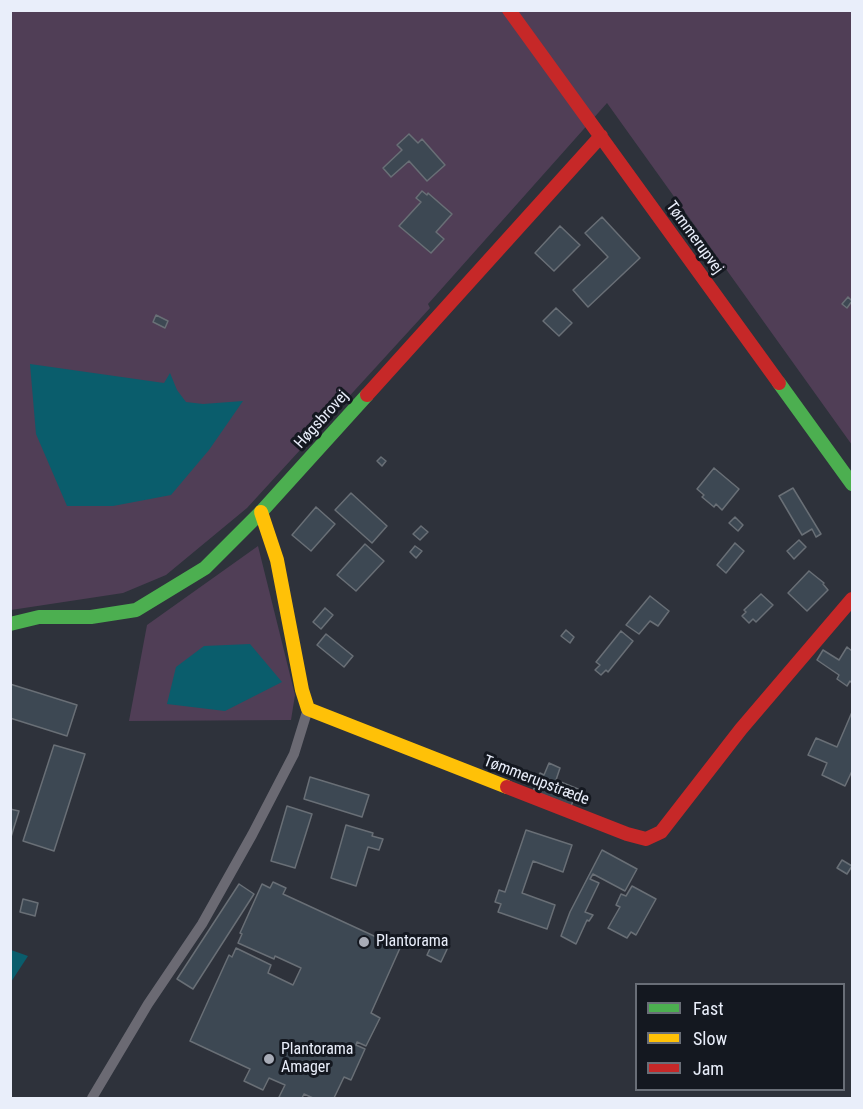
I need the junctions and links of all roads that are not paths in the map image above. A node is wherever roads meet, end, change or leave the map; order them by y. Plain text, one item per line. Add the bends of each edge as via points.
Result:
1 (509, 10) edge
2 (601, 136) junction
3 (852, 484) edge
4 (261, 512) junction
5 (852, 599) edge
6 (10, 624) edge
7 (308, 709) junction
8 (92, 1098) edge

1 - 2 street, Tømmerupvej
2 - 3 street, Tømmerupvej
2 - 4 street, Høgsbrovej
4 - 6 street, Høgsbrovej via 205,568 136,610 91,617 39,617
4 - 7 street via 277,560
5 - 7 street, Tømmerupstræde via 741,729 661,832 646,839
7 - 8 lane via 294,754 252,835 202,924

